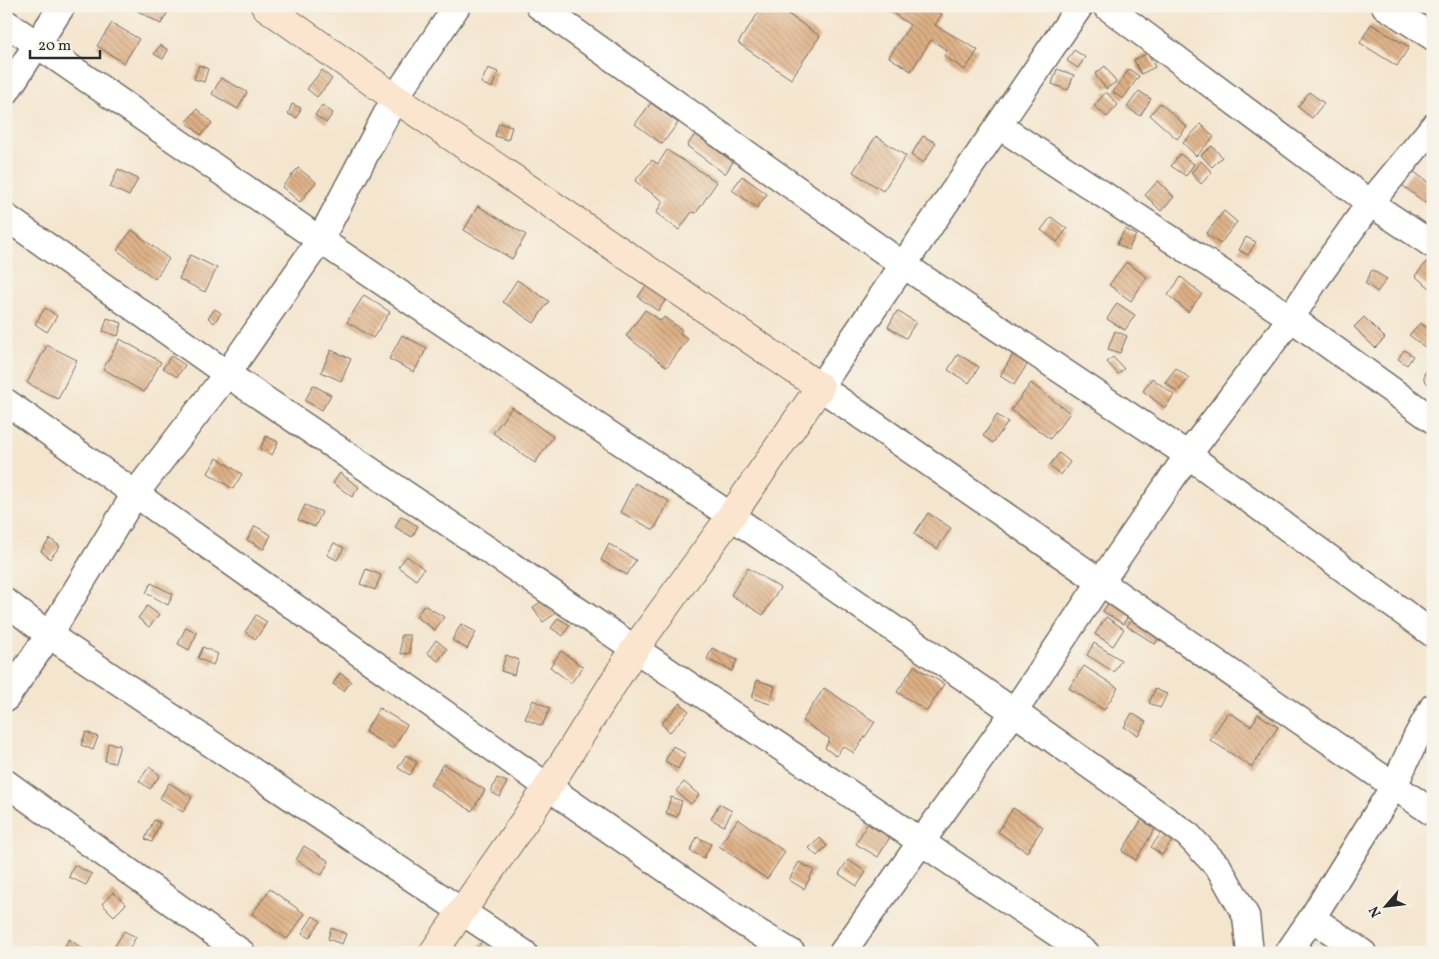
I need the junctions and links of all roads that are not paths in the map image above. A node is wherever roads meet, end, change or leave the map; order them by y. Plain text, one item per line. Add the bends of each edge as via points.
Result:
1 (62, 6) edge
2 (265, 6) edge
3 (457, 6) edge
4 (539, 6) edge
5 (1080, 6) edge
6 (1106, 6) edge
7 (1385, 6) edge
8 (6, 23) edge
9 (1433, 37) edge
10 (38, 43) junction
11 (6, 92) edge
12 (395, 98) junction
13 (999, 126) junction
14 (1433, 127) edge
15 (1370, 203) junction
16 (6, 217) edge
17 (320, 240) junction
18 (1433, 245) edge
19 (902, 264) junction
20 (1291, 318) junction
21 (227, 374) junction
22 (820, 386) junction
23 (6, 402) edge
24 (1433, 420) edge
25 (1188, 455) junction
26 (135, 494) junction
27 (731, 516) junction
28 (1100, 583) junction
29 (6, 602) edge
30 (1433, 634) edge
31 (49, 635) junction
32 (634, 650) junction
33 (6, 698) edge
34 (1433, 707) edge
35 (1014, 712) junction
36 (6, 783) edge
37 (1394, 786) junction
38 (548, 787) junction
39 (1433, 813) edge
40 (920, 842) junction
41 (462, 910) junction
42 (1312, 918) junction
43 (242, 953) edge
44 (433, 953) edge
45 (524, 953) edge
46 (792, 953) edge
47 (842, 953) edge
48 (1086, 953) edge
49 (1250, 953) edge
50 (1288, 953) edge
51 (1362, 953) edge

1 - 10 street
2 - 12 street
3 - 12 street
4 - 19 street
5 - 13 street
6 - 15 street
7 - 9 street
8 - 10 street
10 - 11 street
10 - 17 street
12 - 17 street
12 - 22 street
13 - 19 street
13 - 20 street
14 - 15 street
15 - 18 street
15 - 20 street
16 - 21 street
17 - 21 street
17 - 27 street
19 - 22 street
19 - 25 street
20 - 24 street
20 - 25 street
21 - 26 street
21 - 32 street
22 - 27 street
22 - 28 street
23 - 26 street
25 - 28 street
25 - 30 street
26 - 31 street
26 - 38 street
27 - 32 street
27 - 35 street
28 - 35 street
28 - 37 street
29 - 31 street
31 - 33 street
31 - 41 street
32 - 38 street
32 - 40 street
34 - 37 street
35 - 40 street
35 - 49 street via 1188,836 1219,868 1246,916
36 - 43 street
37 - 39 street
37 - 42 street
38 - 41 street
38 - 46 street
40 - 47 street
40 - 48 street
41 - 44 street
41 - 45 street
42 - 50 street
42 - 51 street

